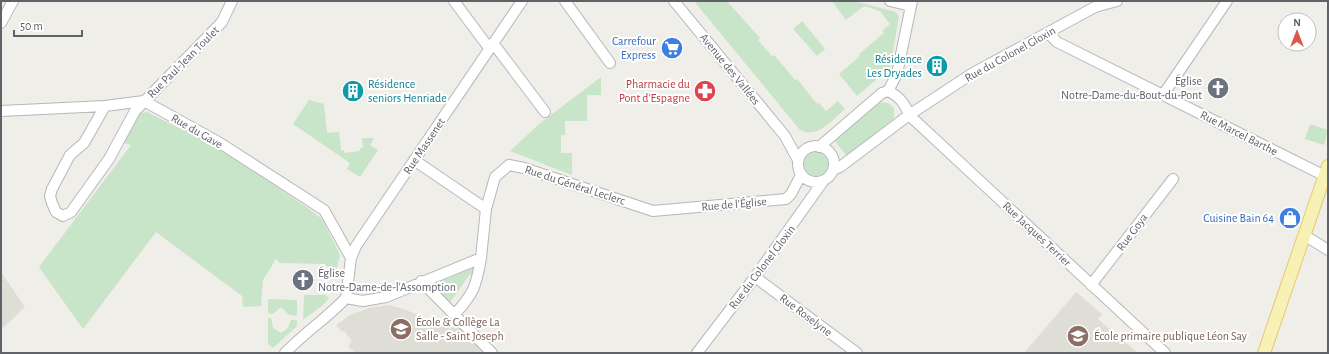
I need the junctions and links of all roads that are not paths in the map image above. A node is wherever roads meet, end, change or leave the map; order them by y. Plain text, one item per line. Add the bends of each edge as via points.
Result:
1 (13, 1) edge
2 (232, 1) edge
3 (454, 1) edge
4 (522, 1) edge
5 (565, 1) edge
6 (674, 1) edge
7 (890, 1) edge
8 (1117, 1) edge
9 (1227, 1) edge
10 (912, 3) edge
11 (1, 23) edge
12 (1048, 33) junction
13 (491, 46) junction
14 (610, 63) dead end
15 (892, 93) junction
16 (1163, 94) junction
17 (144, 101) junction
18 (105, 106) junction
19 (1, 111) edge
20 (545, 112) dead end
21 (909, 115) junction
22 (785, 136) junction
23 (819, 147) junction
24 (806, 149) junction
25 (414, 160) junction
26 (798, 160) junction
27 (833, 170) junction
28 (1326, 171) edge
29 (801, 175) junction
30 (1173, 179) dead end
31 (824, 180) junction
32 (486, 209) junction
33 (653, 211) joint
34 (1304, 235) junction
35 (1328, 250) edge
36 (351, 258) junction
37 (480, 258) junction
38 (755, 277) junction
39 (421, 282) junction
40 (1092, 285) junction
41 (346, 298) junction
42 (454, 314) junction
43 (699, 352) edge
44 (285, 353) edge
45 (492, 353) edge
46 (857, 353) edge
47 (1165, 353) edge
48 (1264, 353) edge

1 - 11 street
2 - 17 street, Rue Paul-Jean Toulet via 222,22
3 - 13 street
4 - 13 street, Rue Massenet
5 - 14 street
6 - 22 street, Avenue des Vallées
7 - 10 street
8 - 12 street, Rue du Colonel Gloxin via 1095,7
9 - 16 street
10 - 15 street
12 - 16 street, Rue Marcel Barthe via 1057,42
12 - 21 street, Rue du Colonel Gloxin via 973,73
13 - 20 street
13 - 25 street, Rue Massenet
15 - 21 street via 905,105
15 - 23 street via 882,93
16 - 28 street, Rue Marcel Barthe
17 - 18 street
17 - 18 street, Rue Paul-Jean Toulet via 135,111 109,159 71,212 63,216 56,212 52,203 52,189 70,155 84,143
17 - 36 street, Rue du Gave via 220,143 324,210
18 - 19 street
21 - 27 street, Rue du Colonel Gloxin
21 - 40 street, Rue Jacques Terrier
22 - 24 street, Avenue des Vallées
22 - 26 street, Avenue des Vallées
23 - 24 street
23 - 27 street via 832,158
24 - 26 street
25 - 32 street
25 - 36 street, Rue Massenet via 356,246
26 - 29 street
27 - 31 street
28 - 34 main road
29 - 31 street via 812,182
29 - 33 street, Rue de l'Église via 786,199
30 - 40 street, Rue Goya
31 - 38 street, Rue du Colonel Gloxin
32 - 33 street, Rue du Général Leclerc via 495,177 509,165
32 - 37 street, Rue du Général Leclerc
34 - 35 street
34 - 48 main road
36 - 41 street, Rue Massenet
37 - 39 street
37 - 42 street, Rue du Général Leclerc via 477,283 467,300
38 - 43 street, Rue du Colonel Gloxin
38 - 46 street, Rue Roselyne
39 - 41 street via 386,297 363,301
39 - 42 street
40 - 47 street, Rue Jacques Terrier
41 - 44 street
42 - 45 street

